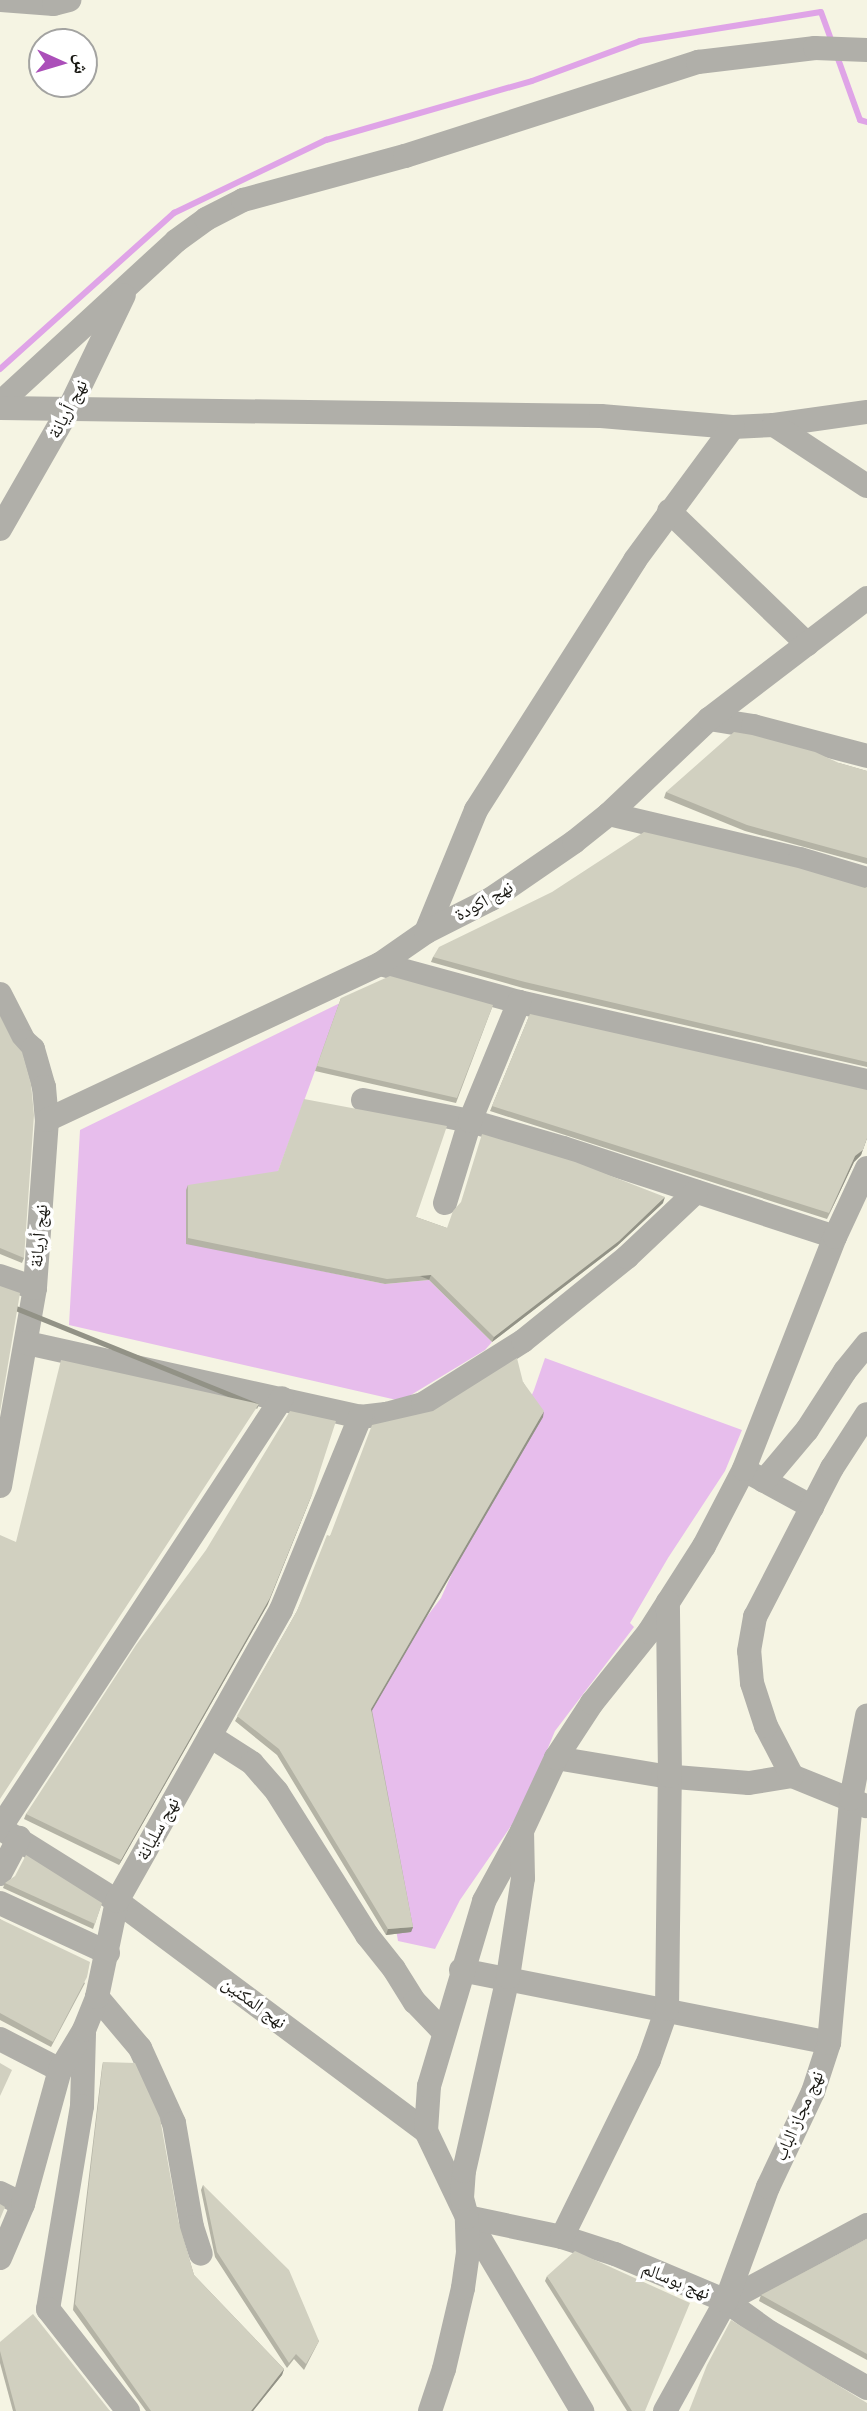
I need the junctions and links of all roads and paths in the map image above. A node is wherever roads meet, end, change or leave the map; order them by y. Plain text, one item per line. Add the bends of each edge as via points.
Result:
1 (1, 0) edge
2 (69, 0) edge
3 (867, 50) edge
4 (128, 285) junction
5 (0, 403) edge
6 (70, 407) junction
7 (0, 408) edge
8 (867, 412) edge
9 (774, 425) junction
10 (733, 427) junction
11 (867, 486) edge
12 (669, 511) junction
13 (0, 529) edge
14 (867, 598) edge
15 (807, 644) junction
16 (709, 719) junction
17 (867, 756) edge
18 (609, 814) junction
19 (867, 878) edge
20 (426, 932) junction
21 (380, 964) junction
22 (0, 994) edge
23 (519, 1002) junction
24 (867, 1082) edge
25 (363, 1100) dead end
26 (47, 1120) junction
27 (470, 1121) junction
28 (867, 1168) edge
29 (696, 1192) junction
30 (445, 1203) dead end
31 (835, 1237) junction
32 (0, 1276) edge
33 (35, 1288) junction
34 (27, 1343) junction
35 (867, 1344) edge
36 (10, 1371) edge
37 (282, 1398) junction
38 (867, 1414) edge
39 (360, 1417) junction
40 (754, 1475) junction
41 (0, 1486) edge
42 (813, 1507) junction
43 (668, 1602) junction
44 (867, 1716) edge
45 (210, 1736) junction
46 (556, 1758) junction
47 (670, 1776) junction
48 (792, 1776) junction
49 (859, 1803) edge
50 (7, 1831) edge
51 (522, 1831) junction
52 (0, 1874) edge
53 (117, 1901) junction
54 (0, 1903) edge
55 (108, 1953) junction
56 (461, 1970) junction
57 (508, 1977) junction
58 (97, 1997) junction
59 (667, 2009) junction
60 (84, 2030) junction
61 (442, 2030) junction
62 (0, 2039) edge
63 (829, 2043) junction
64 (60, 2070) junction
65 (426, 2131) junction
66 (0, 2193) edge
67 (23, 2204) junction
68 (467, 2217) junction
69 (867, 2225) edge
70 (562, 2237) junction
71 (201, 2254) dead end
72 (0, 2258) edge
73 (726, 2301) junction
74 (867, 2388) edge
75 (128, 2411) edge
76 (430, 2411) edge
77 (582, 2411) edge
78 (665, 2411) edge

1 - 2 street via 54,4
3 - 4 street via 815,48 698,62 405,156 243,200 176,241
4 - 5 street
4 - 6 street, نهج أريانة
6 - 7 street
6 - 10 street via 601,416
6 - 13 street, نهج أريانة
8 - 9 street
9 - 10 street
9 - 11 street
10 - 12 street
12 - 15 street
12 - 20 street via 477,810
14 - 15 street, نهج اكودة
15 - 16 street, نهج اكودة
16 - 17 street
16 - 18 street, نهج اكودة
18 - 19 street
18 - 20 street, نهج اكودة via 491,899
20 - 21 street, نهج اكودة
21 - 23 street
21 - 26 street, نهج اكودة
22 - 26 street, نهج أريانة via 24,1041 33,1049
23 - 24 street
23 - 27 street
25 - 27 street
26 - 33 street, نهج أريانة
27 - 29 street
27 - 30 street
28 - 31 street
29 - 31 street
29 - 39 street via 627,1257 523,1341 423,1404
31 - 40 street
32 - 33 street
33 - 34 street, نهج أريانة
34 - 36 street, نهج أريانة
34 - 37 street
35 - 40 street via 807,1430
36 - 41 street, نهج أريانة
37 - 39 street
37 - 50 street
38 - 42 street
39 - 45 street, نهج سليانة via 281,1610
40 - 42 street
40 - 43 street
42 - 48 street via 755,1617 749,1651 752,1683 766,1726
43 - 46 street
43 - 47 street
44 - 49 street, نهج مجاز الباب
45 - 53 street, نهج سليانة
45 - 61 street via 252,1763 277,1792 367,1935
46 - 47 street
46 - 51 street
47 - 48 street via 749,1783
47 - 59 street
48 - 49 street
49 - 63 street, نهج مجاز الباب
50 - 52 street
50 - 53 street, نهج المكنين
51 - 56 street via 484,1900
51 - 57 street via 523,1878
53 - 55 street, نهج سليانة
53 - 65 street, نهج المكنين
54 - 55 street
55 - 58 street, نهج سليانة
56 - 57 street
56 - 61 street
57 - 59 street
57 - 68 street via 464,2171 462,2198
58 - 60 street, نهج سليانة
58 - 71 street via 140,2048 174,2123
59 - 63 street
59 - 70 street via 649,2060
60 - 64 street, نهج سليانة
60 - 75 street via 82,2106 48,2309
61 - 65 street via 429,2085
62 - 64 street
63 - 73 street, نهج مجاز الباب
64 - 67 street, نهج سليانة
65 - 68 street, نهج المكنين
66 - 67 street
67 - 72 street, نهج سليانة
68 - 70 street, نهج بوسالم
68 - 76 street via 463,2288
68 - 77 street, نهج المكنين
69 - 73 street
70 - 73 street, نهج بوسالم
73 - 74 street, نهج بوسالم via 769,2332
73 - 78 street, نهج مجاز الباب

